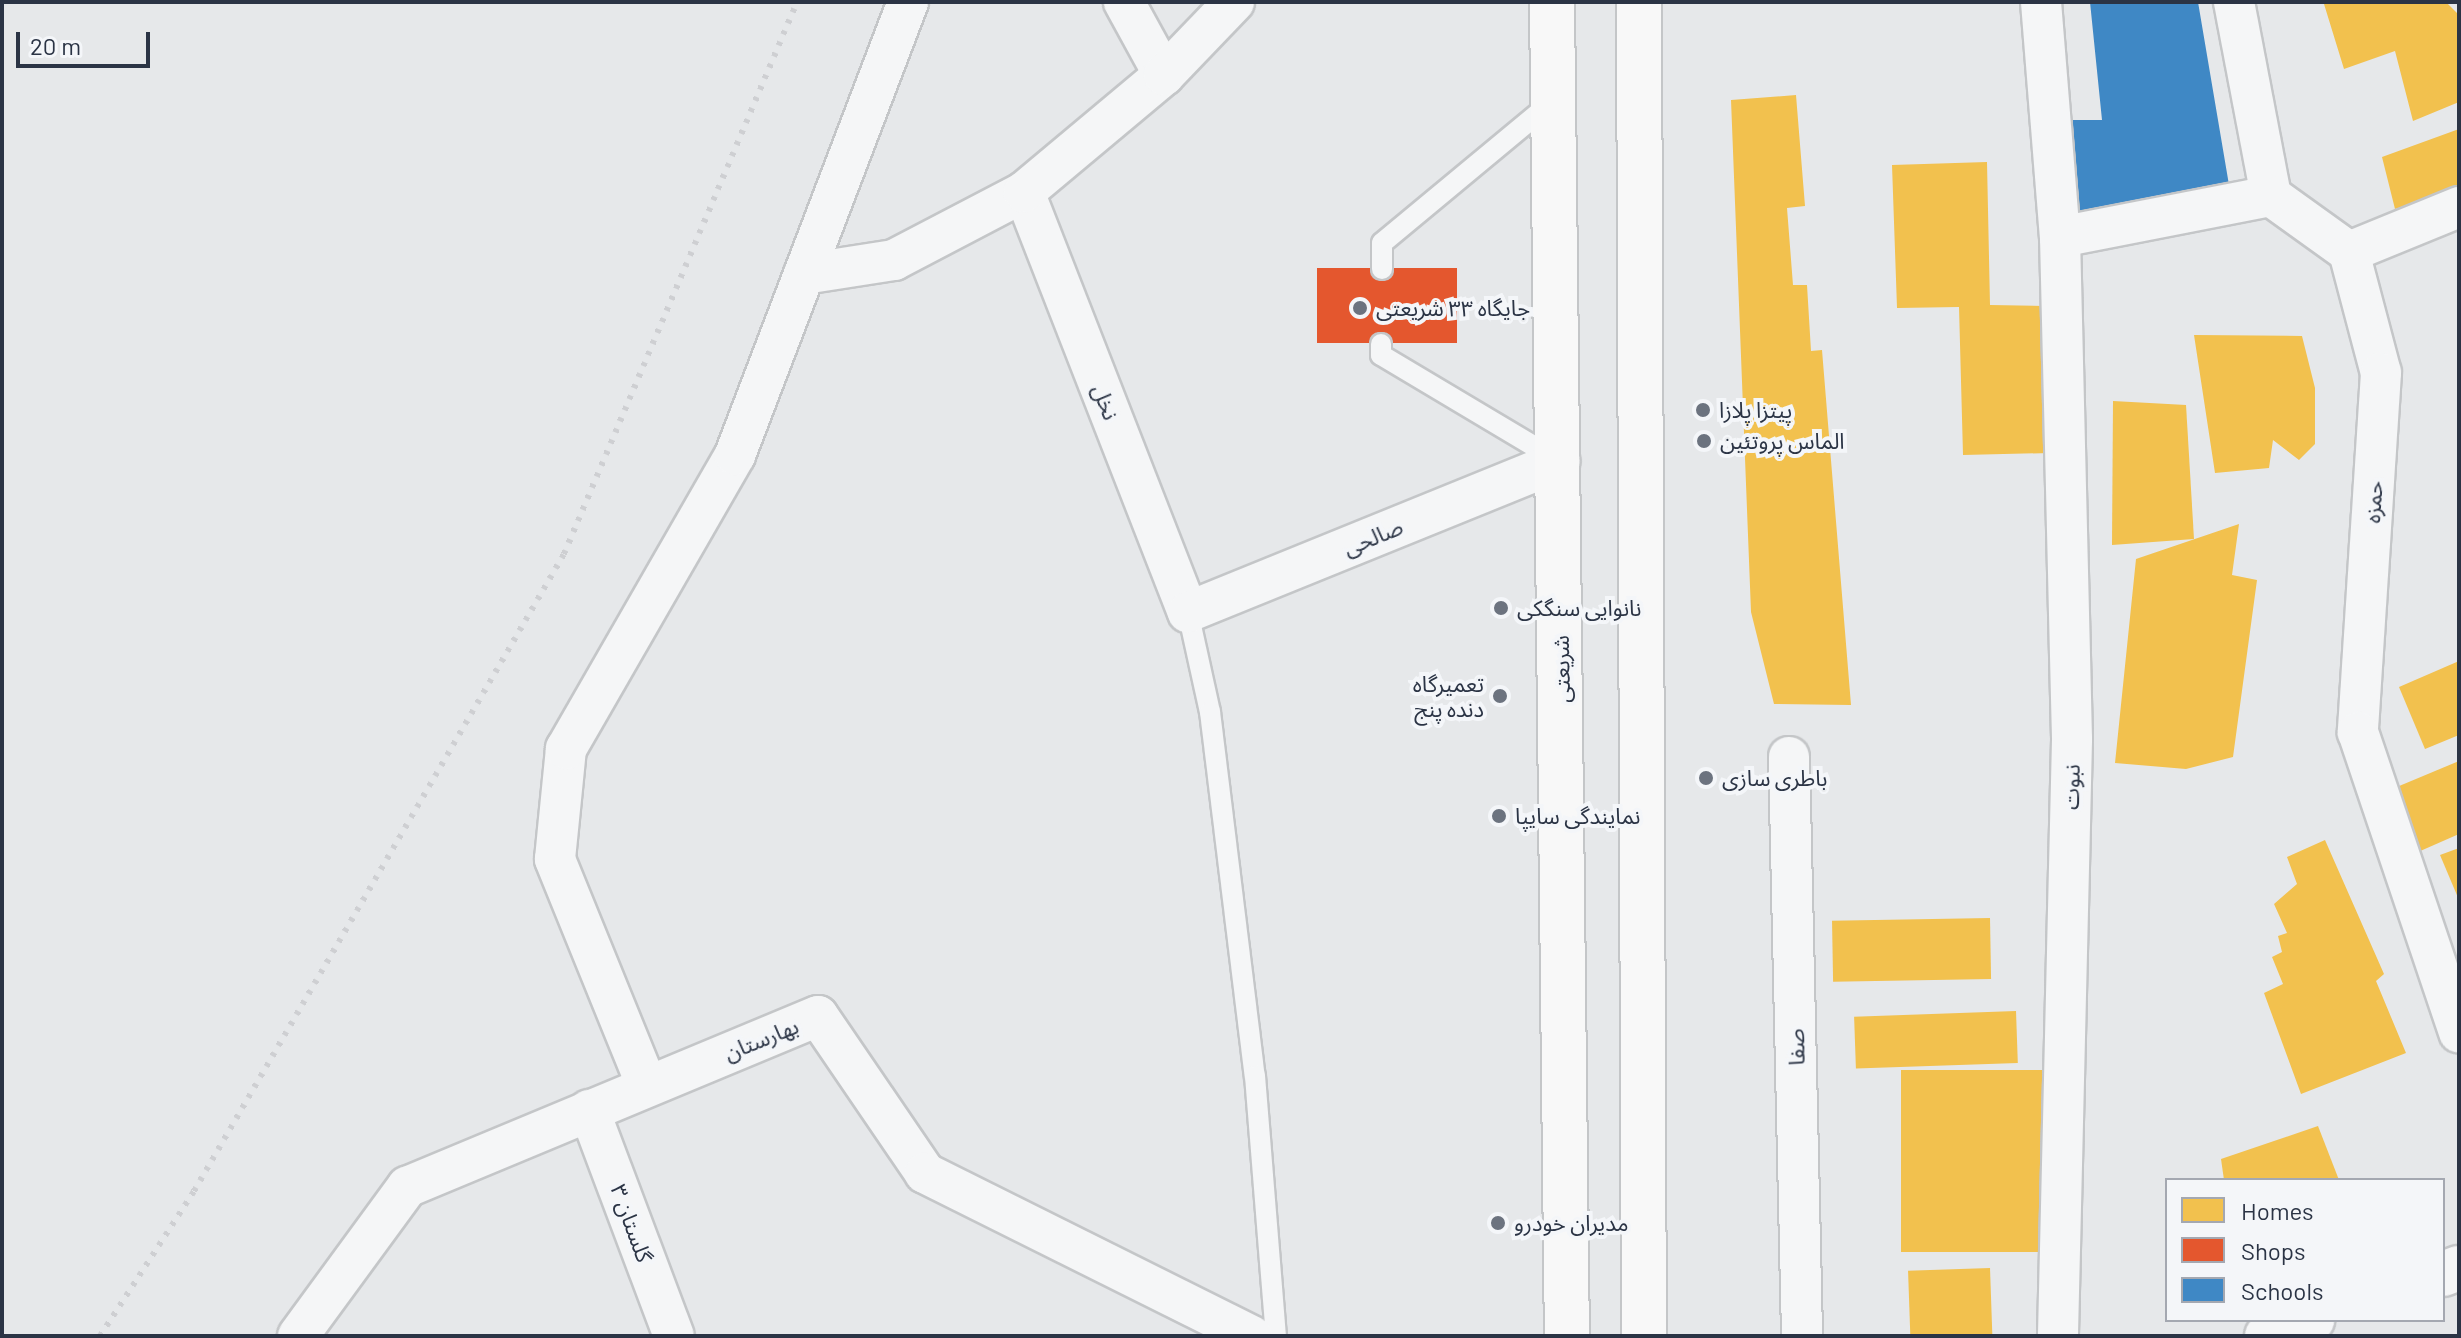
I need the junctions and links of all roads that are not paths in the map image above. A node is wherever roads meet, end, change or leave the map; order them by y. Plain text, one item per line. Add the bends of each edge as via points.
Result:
1 (908, 2) edge
2 (1124, 2) edge
3 (1234, 2) edge
4 (1552, 2) edge
5 (1639, 2) edge
6 (2041, 2) edge
7 (2234, 2) edge
8 (1164, 75) junction
9 (1552, 102) junction
10 (1024, 192) junction
11 (2271, 196) junction
12 (2459, 207) edge
13 (2060, 237) junction
14 (2349, 252) junction
15 (1382, 269) dead end
16 (804, 274) junction
17 (1381, 344) dead end
18 (1559, 461) junction
19 (1188, 612) junction
20 (1789, 757) dead end
21 (2459, 1032) edge
22 (647, 1086) junction
23 (589, 1110) junction
24 (2306, 1322) edge
25 (298, 1336) edge
26 (674, 1336) edge
27 (1252, 1336) edge
28 (1276, 1336) edge
29 (1567, 1336) edge
30 (1644, 1336) edge
31 (1802, 1336) edge
32 (2058, 1336) edge
33 (2267, 1336) edge

1 - 16 street
2 - 8 street
3 - 8 street
4 - 9 main road, شریعتی
5 - 30 main road
6 - 13 street, نبوت
7 - 11 street
8 - 10 street
9 - 15 lane via 1382,243
9 - 18 main road, شریعتی
10 - 16 street via 894,260
10 - 19 street, نخل
11 - 13 street
11 - 14 street
12 - 14 street
13 - 32 street, نبوت via 2072,740
14 - 21 street, حمزه via 2381,373 2358,732
16 - 22 street via 735,455 566,749 555,859
17 - 18 lane via 1381,355
18 - 19 street, صالحی
18 - 29 main road, شریعتی
19 - 28 lane via 1210,712 1255,1076
20 - 31 street, صفا
22 - 23 street, بهارستان
22 - 27 street, بهارستان via 818,1016 925,1173
23 - 25 street, بهارستان via 407,1187
23 - 26 street, گلستان ۳
24 - 33 street

